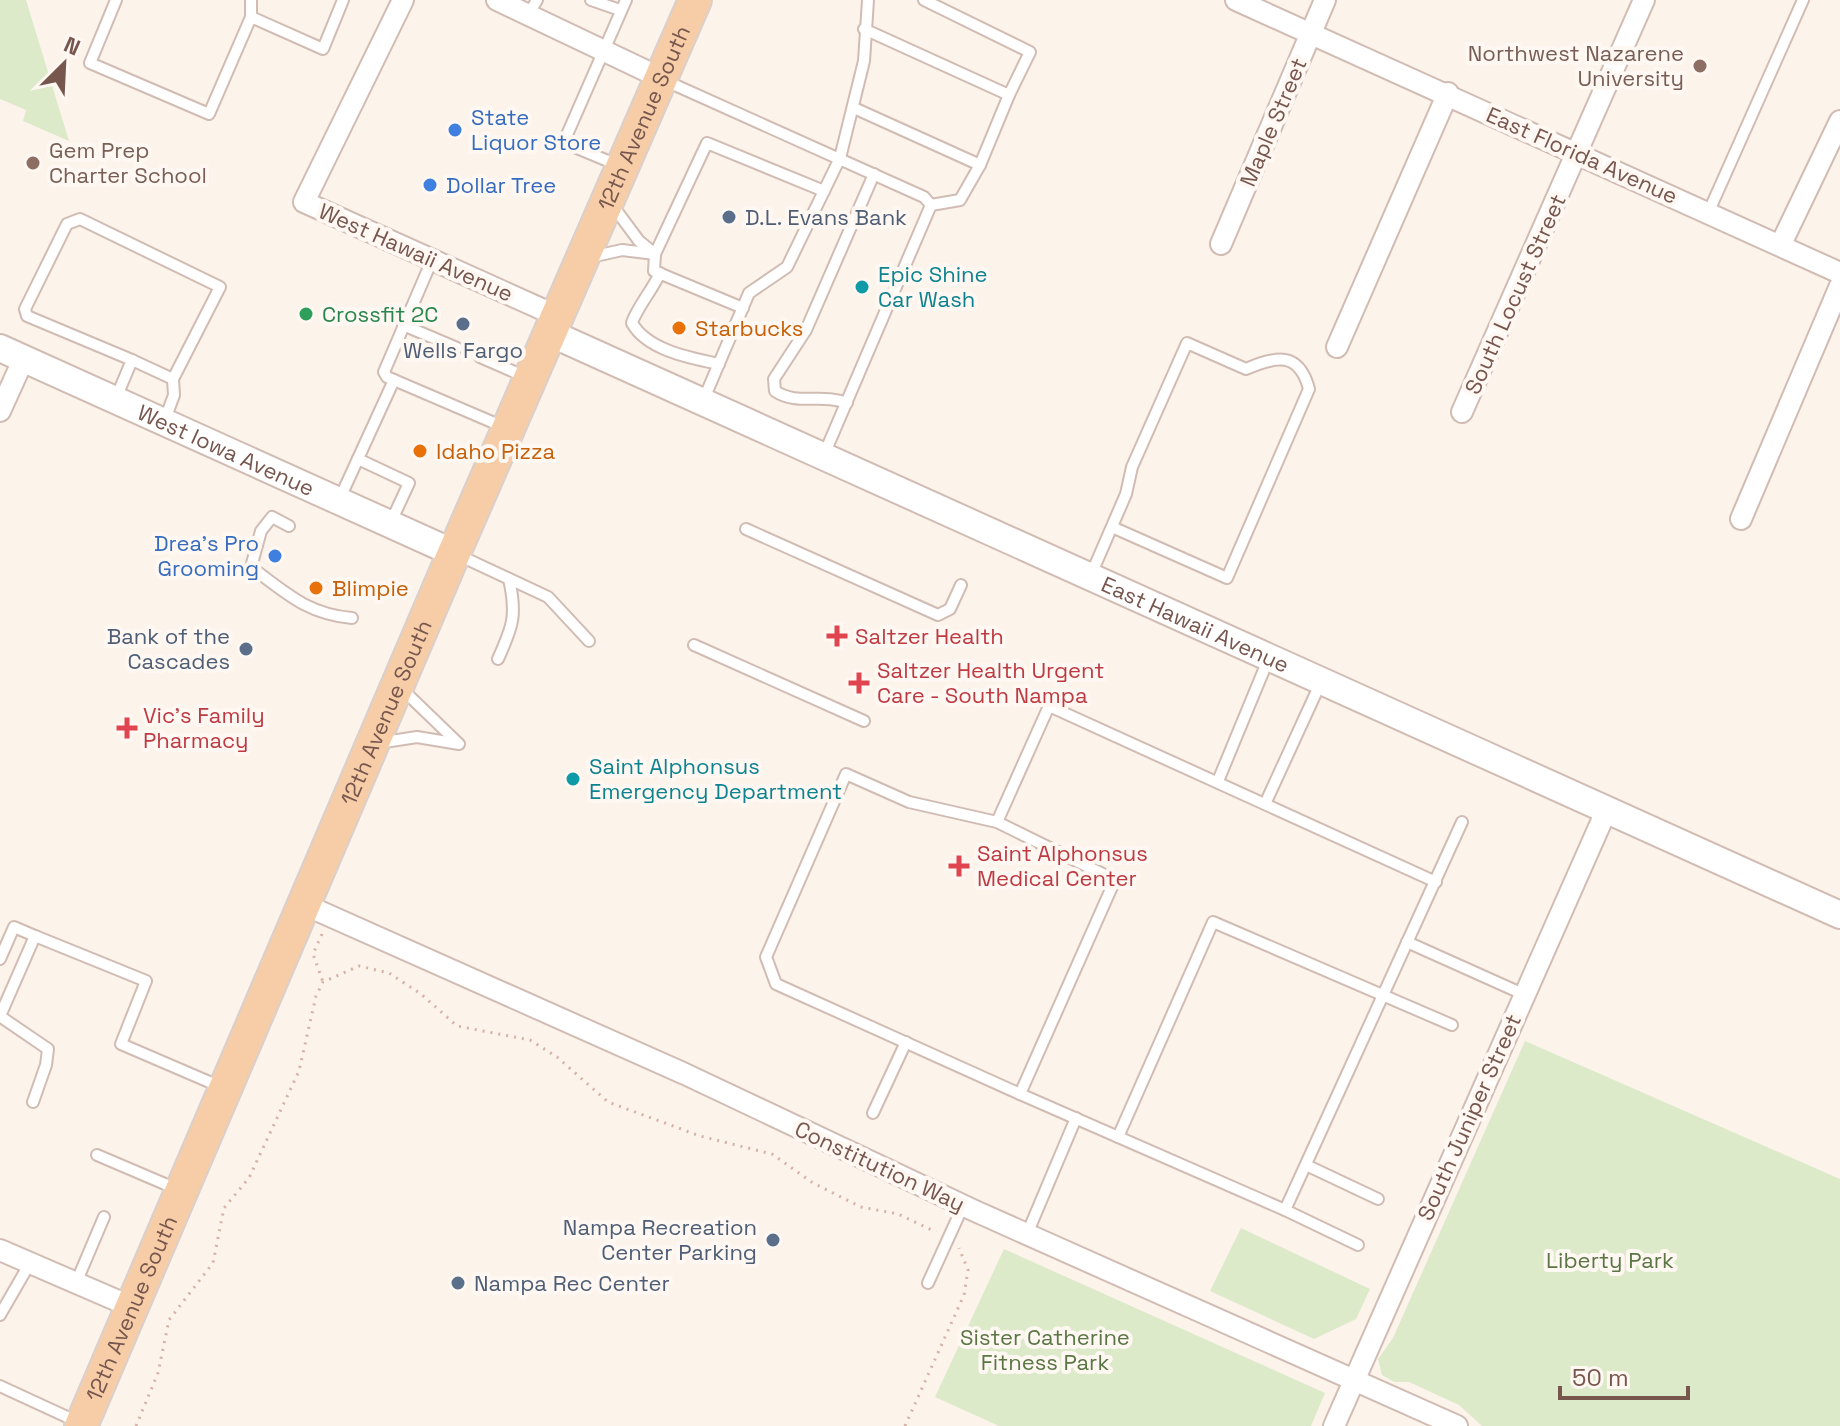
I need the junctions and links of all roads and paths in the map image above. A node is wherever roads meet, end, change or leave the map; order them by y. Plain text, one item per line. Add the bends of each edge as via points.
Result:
1 (116, 0) edge
2 (251, 0) edge
3 (343, 0) edge
4 (403, 0) edge
5 (497, 0) edge
6 (591, 0) edge
7 (695, 0) edge
8 (868, 0) edge
9 (924, 0) edge
10 (1236, 0) edge
11 (1325, 0) edge
12 (1644, 0) edge
13 (1803, 0) edge
14 (623, 5) edge
15 (532, 8) edge
16 (251, 17) junction
17 (864, 29) junction
18 (1311, 33) junction
19 (604, 52) junction
20 (661, 78) junction
21 (1448, 93) junction
22 (1009, 95) junction
23 (854, 108) junction
24 (1840, 121) edge
25 (1576, 155) junction
26 (840, 158) junction
27 (980, 165) junction
28 (622, 167) junction
29 (874, 174) junction
30 (824, 191) junction
31 (608, 199) junction
32 (931, 205) junction
33 (1709, 211) junction
34 (1221, 244) dead end
35 (1781, 244) junction
36 (655, 254) junction
37 (582, 259) junction
38 (432, 260) junction
39 (660, 273) junction
40 (1840, 273) edge
41 (1840, 286) edge
42 (743, 308) junction
43 (553, 324) junction
44 (403, 325) junction
45 (1337, 347) dead end
46 (457, 348) dead end
47 (12, 353) edge
48 (480, 357) dead end
49 (132, 360) junction
50 (719, 364) junction
51 (530, 378) junction
52 (173, 379) junction
53 (394, 380) junction
54 (5, 386) edge
55 (115, 400) junction
56 (702, 403) junction
57 (847, 403) junction
58 (0, 411) edge
59 (1462, 412) dead end
60 (164, 422) junction
61 (508, 429) junction
62 (823, 458) junction
63 (358, 459) junction
64 (339, 501) junction
65 (1741, 519) dead end
66 (390, 524) junction
67 (289, 526) dead end
68 (1112, 527) junction
69 (746, 529) dead end
70 (454, 553) junction
71 (509, 579) junction
72 (1089, 579) junction
73 (961, 585) dead end
74 (352, 618) dead end
75 (589, 641) dead end
76 (694, 645) dead end
77 (498, 659) dead end
78 (1268, 660) junction
79 (1321, 682) junction
80 (397, 684) junction
81 (864, 721) dead end
82 (372, 743) junction
83 (1218, 781) junction
84 (1265, 804) junction
85 (1607, 809) junction
86 (997, 822) junction
87 (1462, 822) dead end
88 (1436, 882) junction
89 (317, 910) junction
90 (1840, 915) edge
91 (35, 936) junction
92 (1407, 942) junction
93 (0, 959) edge
94 (323, 982) junction
95 (1523, 994) junction
96 (1382, 996) junction
97 (1, 1016) edge
98 (1452, 1025) dead end
99 (906, 1042) junction
100 (225, 1089) junction
101 (1020, 1094) junction
102 (33, 1102) dead end
103 (873, 1113) dead end
104 (1076, 1118) junction
105 (1118, 1137) junction
106 (97, 1155) dead end
107 (1306, 1165) junction
108 (181, 1191) junction
109 (1378, 1199) dead end
110 (963, 1206) junction
111 (1285, 1210) junction
112 (104, 1217) dead end
113 (1027, 1234) junction
114 (948, 1240) junction
115 (1358, 1245) dead end
116 (0, 1250) edge
117 (30, 1263) junction
118 (76, 1283) junction
119 (928, 1283) dead end
120 (132, 1307) junction
121 (0, 1315) edge
122 (1354, 1379) junction
123 (0, 1386) edge
124 (82, 1425) edge
125 (136, 1425) edge
126 (905, 1426) edge
127 (1334, 1426) edge
128 (1457, 1426) edge

1 - 16 lane via 90,63 209,114
2 - 16 lane
3 - 16 lane via 323,49
4 - 38 street, West Hawaii Avenue via 304,202
5 - 15 street
6 - 14 lane
7 - 20 main road, 12th Avenue South
8 - 17 lane
9 - 22 lane via 1030,52
10 - 18 street, East Florida Avenue
11 - 18 street, Maple Street
12 - 25 street, South Locust Street
13 - 33 lane
14 - 19 lane
15 - 19 street
17 - 22 lane
17 - 23 lane via 864,61
18 - 21 street, East Florida Avenue
18 - 34 street, Maple Street
19 - 20 street
19 - 28 lane via 566,137 572,146
20 - 26 lane
20 - 28 main road, 12th Avenue South
21 - 25 street, East Florida Avenue
21 - 45 street
22 - 27 lane
23 - 26 lane
23 - 27 lane
24 - 35 street
25 - 33 street, East Florida Avenue
25 - 59 street, South Locust Street
26 - 29 lane
26 - 30 lane
27 - 32 lane via 960,200
28 - 31 main road, 12th Avenue South
29 - 32 lane
29 - 57 lane via 806,330 774,379 775,391 788,400 833,397
30 - 36 lane via 707,143
30 - 42 lane via 787,267 749,293
31 - 36 lane via 629,230
31 - 37 main road, 12th Avenue South
32 - 57 lane
33 - 35 street, East Florida Avenue
35 - 40 street, East Florida Avenue
36 - 37 lane via 622,250
36 - 39 lane via 654,271
37 - 43 main road, 12th Avenue South
38 - 43 street, West Hawaii Avenue
38 - 44 lane
39 - 42 lane
39 - 50 lane via 635,313 632,323 640,337
41 - 65 street
42 - 50 lane
43 - 51 main road, 12th Avenue South
43 - 56 street, East Hawaii Avenue
44 - 46 lane
44 - 53 lane via 384,372
47 - 54 street
47 - 55 street, West Iowa Avenue
48 - 51 lane
49 - 52 lane
49 - 52 lane via 27,316 25,309 67,224 80,219 220,287
49 - 55 lane
50 - 56 lane
51 - 61 main road, 12th Avenue South
52 - 60 lane via 174,395
53 - 61 lane
53 - 63 lane
54 - 58 street
55 - 60 street, West Iowa Avenue
56 - 62 street, East Hawaii Avenue
57 - 62 lane
60 - 64 street, West Iowa Avenue
61 - 70 main road, 12th Avenue South
62 - 72 street, East Hawaii Avenue
63 - 64 lane
63 - 66 lane via 409,483
64 - 66 street, West Iowa Avenue
66 - 70 street, West Iowa Avenue
67 - 74 lane via 272,517 261,531 251,567 308,609
68 - 68 lane via 1132,467 1187,343 1246,369 1280,358 1293,362 1305,375 1309,389 1227,578
68 - 72 lane
69 - 73 lane via 938,615 950,609
70 - 71 lane
70 - 80 main road, 12th Avenue South
71 - 75 lane via 548,597
71 - 77 lane via 513,624
72 - 78 street, East Hawaii Avenue
76 - 81 lane
78 - 79 street, East Hawaii Avenue
78 - 83 lane
79 - 84 lane
79 - 85 street, East Hawaii Avenue
80 - 82 main road, 12th Avenue South
80 - 82 lane via 459,744 417,737
82 - 89 main road, 12th Avenue South
83 - 84 lane
83 - 86 lane via 1049,706
84 - 88 lane
85 - 90 street, East Hawaii Avenue
85 - 95 street, South Juniper Street
86 - 99 lane via 909,802 846,774 766,957 776,984
86 - 101 lane via 1115,880
87 - 88 lane
88 - 92 lane
89 - 94 path via 313,954
89 - 100 main road, 12th Avenue South
89 - 110 street, Constitution Way via 678,1071
91 - 93 lane via 14,927
91 - 97 lane
91 - 100 lane via 146,981 121,1044
92 - 95 lane
92 - 96 lane
94 - 114 path via 359,966 389,973 457,1026 530,1040 608,1102 700,1136 772,1154 861,1207 898,1214
94 - 125 path via 299,1071 249,1178 224,1208 213,1263 169,1320 158,1373
95 - 122 street, South Juniper Street
96 - 98 lane
96 - 105 lane via 1213,922
96 - 107 lane
97 - 102 lane via 48,1049
99 - 101 lane
99 - 103 lane
100 - 108 main road, 12th Avenue South
101 - 104 lane
104 - 105 lane
104 - 113 lane
105 - 111 lane
106 - 108 lane
107 - 109 lane
107 - 111 lane
108 - 120 main road, 12th Avenue South
110 - 113 street, Constitution Way
110 - 114 lane
111 - 115 lane
112 - 118 lane
113 - 122 street, Constitution Way
114 - 119 lane
114 - 126 path via 959,1246 968,1270 964,1295
116 - 117 street
117 - 118 street
117 - 121 lane
118 - 120 street
120 - 124 main road, 12th Avenue South
122 - 127 street, South Juniper Street
122 - 128 street, Constitution Way
123 - 124 lane

